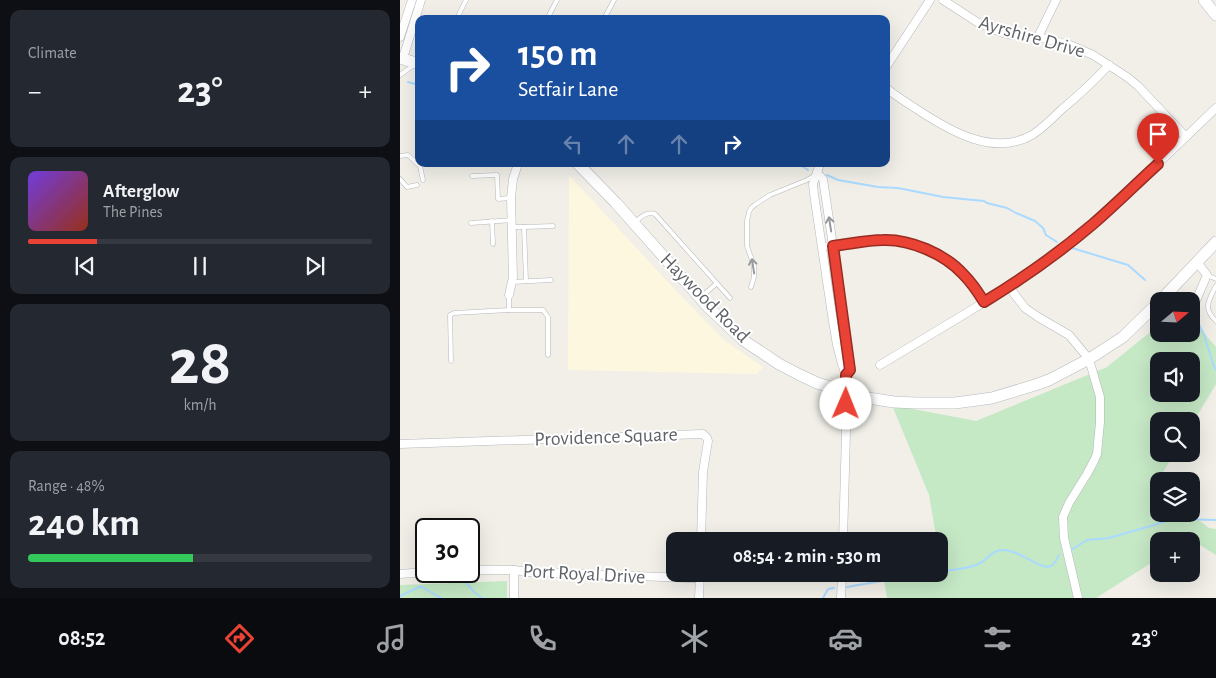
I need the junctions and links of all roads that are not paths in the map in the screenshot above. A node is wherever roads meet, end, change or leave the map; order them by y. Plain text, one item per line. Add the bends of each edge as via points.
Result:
1 (412, 0) edge
2 (421, 0) edge
3 (466, 0) edge
4 (558, 0) edge
5 (614, 0) edge
6 (930, 0) edge
7 (943, 0) edge
8 (1056, 0) edge
9 (1204, 0) edge
10 (416, 15) edge
11 (459, 15) edge
12 (549, 15) edge
13 (606, 15) edge
14 (1216, 15) edge
15 (415, 17) edge
16 (400, 37) edge
17 (1038, 37) junction
18 (401, 58) edge
19 (890, 61) edge
20 (415, 62) edge
21 (415, 65) edge
22 (1109, 65) junction
23 (400, 75) edge
24 (890, 91) edge
25 (1216, 108) edge
26 (1186, 137) junction
27 (400, 156) edge
28 (415, 161) edge
29 (420, 167) edge
30 (516, 167) edge
31 (581, 167) edge
32 (819, 167) edge
33 (818, 172) junction
34 (472, 176) dead end
35 (400, 179) edge
36 (423, 180) dead end
37 (417, 185) dead end
38 (511, 198) junction
39 (492, 222) junction
40 (471, 223) dead end
41 (633, 223) junction
42 (512, 224) junction
43 (553, 226) dead end
44 (524, 227) junction
45 (1216, 242) edge
46 (493, 244) dead end
47 (833, 246) junction
48 (822, 247) junction
49 (1197, 262) junction
50 (1207, 275) junction
51 (1216, 279) edge
52 (551, 280) dead end
53 (526, 281) junction
54 (512, 282) junction
55 (716, 284) junction
56 (1216, 286) edge
57 (751, 287) dead end
58 (1008, 287) junction
59 (1168, 292) edge
60 (1200, 292) edge
61 (509, 295) joint
62 (700, 298) junction
63 (730, 298) dead end
64 (984, 302) junction
65 (509, 310) junction
66 (1150, 311) edge
67 (1216, 321) edge
68 (548, 355) dead end
69 (1089, 359) junction
70 (451, 361) dead end
71 (880, 365) dead end
72 (846, 375) junction
73 (846, 391) junction
74 (400, 444) edge
75 (701, 532) edge
76 (843, 532) edge
77 (480, 570) edge
78 (514, 570) junction
79 (415, 573) edge
80 (400, 574) edge
81 (666, 578) edge
82 (700, 582) edge
83 (842, 582) edge
84 (514, 598) edge
85 (699, 598) edge
86 (841, 598) edge
87 (1078, 598) edge

1 - 16 street
2 - 10 street
3 - 11 lane
4 - 12 lane
5 - 13 lane
6 - 19 street
7 - 17 street, Ayrshire Drive via 986,26 1012,35
8 - 17 street
9 - 14 main road
15 - 18 street
17 - 22 street, Ayrshire Drive via 1084,50
18 - 20 main road
21 - 23 lane
22 - 24 street via 1038,130 1023,139 1006,143 985,142 949,129
22 - 26 street, Ayrshire Drive via 1138,86
25 - 26 street
26 - 58 street via 1094,223
27 - 28 lane via 408,155
29 - 36 lane
30 - 38 street
31 - 41 main road, Haywood Road
32 - 33 street
47 -> 33 street via 822,179
33 - 48 street via 813,184
57 -> 33 lane via 754,266 747,246 751,208
34 - 38 lane via 497,175 498,199
35 - 37 lane via 407,187
38 - 42 street
39 - 40 lane
39 - 42 lane
39 - 46 lane
41 - 55 lane via 646,214 655,214
41 - 62 main road, Haywood Road
42 - 44 lane
42 - 54 street
43 - 44 lane
44 - 53 lane
45 - 49 main road, Haywood Road
47 - 48 street
47 - 64 street via 885,240 921,247 959,270
47 - 72 street via 850,370
48 - 72 street via 837,345
49 - 50 street
49 - 59 main road, Haywood Road
50 - 51 lane
50 - 60 street
52 - 53 lane
53 - 54 lane
54 - 61 street
55 - 62 lane
55 - 63 lane
56 - 67 lane via 1207,303
58 - 64 street
58 - 69 street via 1025,308 1069,335
61 - 65 lane
62 - 73 main road, Haywood Road via 742,340 766,356 817,383
64 - 71 street
65 - 68 lane via 543,310 548,317
65 - 70 lane via 450,315
66 - 69 main road, Haywood Road via 1123,337
69 - 73 main road, Haywood Road via 1035,385 965,402 894,402
69 - 87 street via 1100,398 1097,454 1063,517 1064,538
72 - 73 street
73 - 76 street
74 - 75 street, Providence Square via 704,434 708,441 703,472
77 - 78 street, Port Royal Drive
78 - 81 street, Port Royal Drive
78 - 84 street
79 - 80 street
82 - 85 street
83 - 86 street

